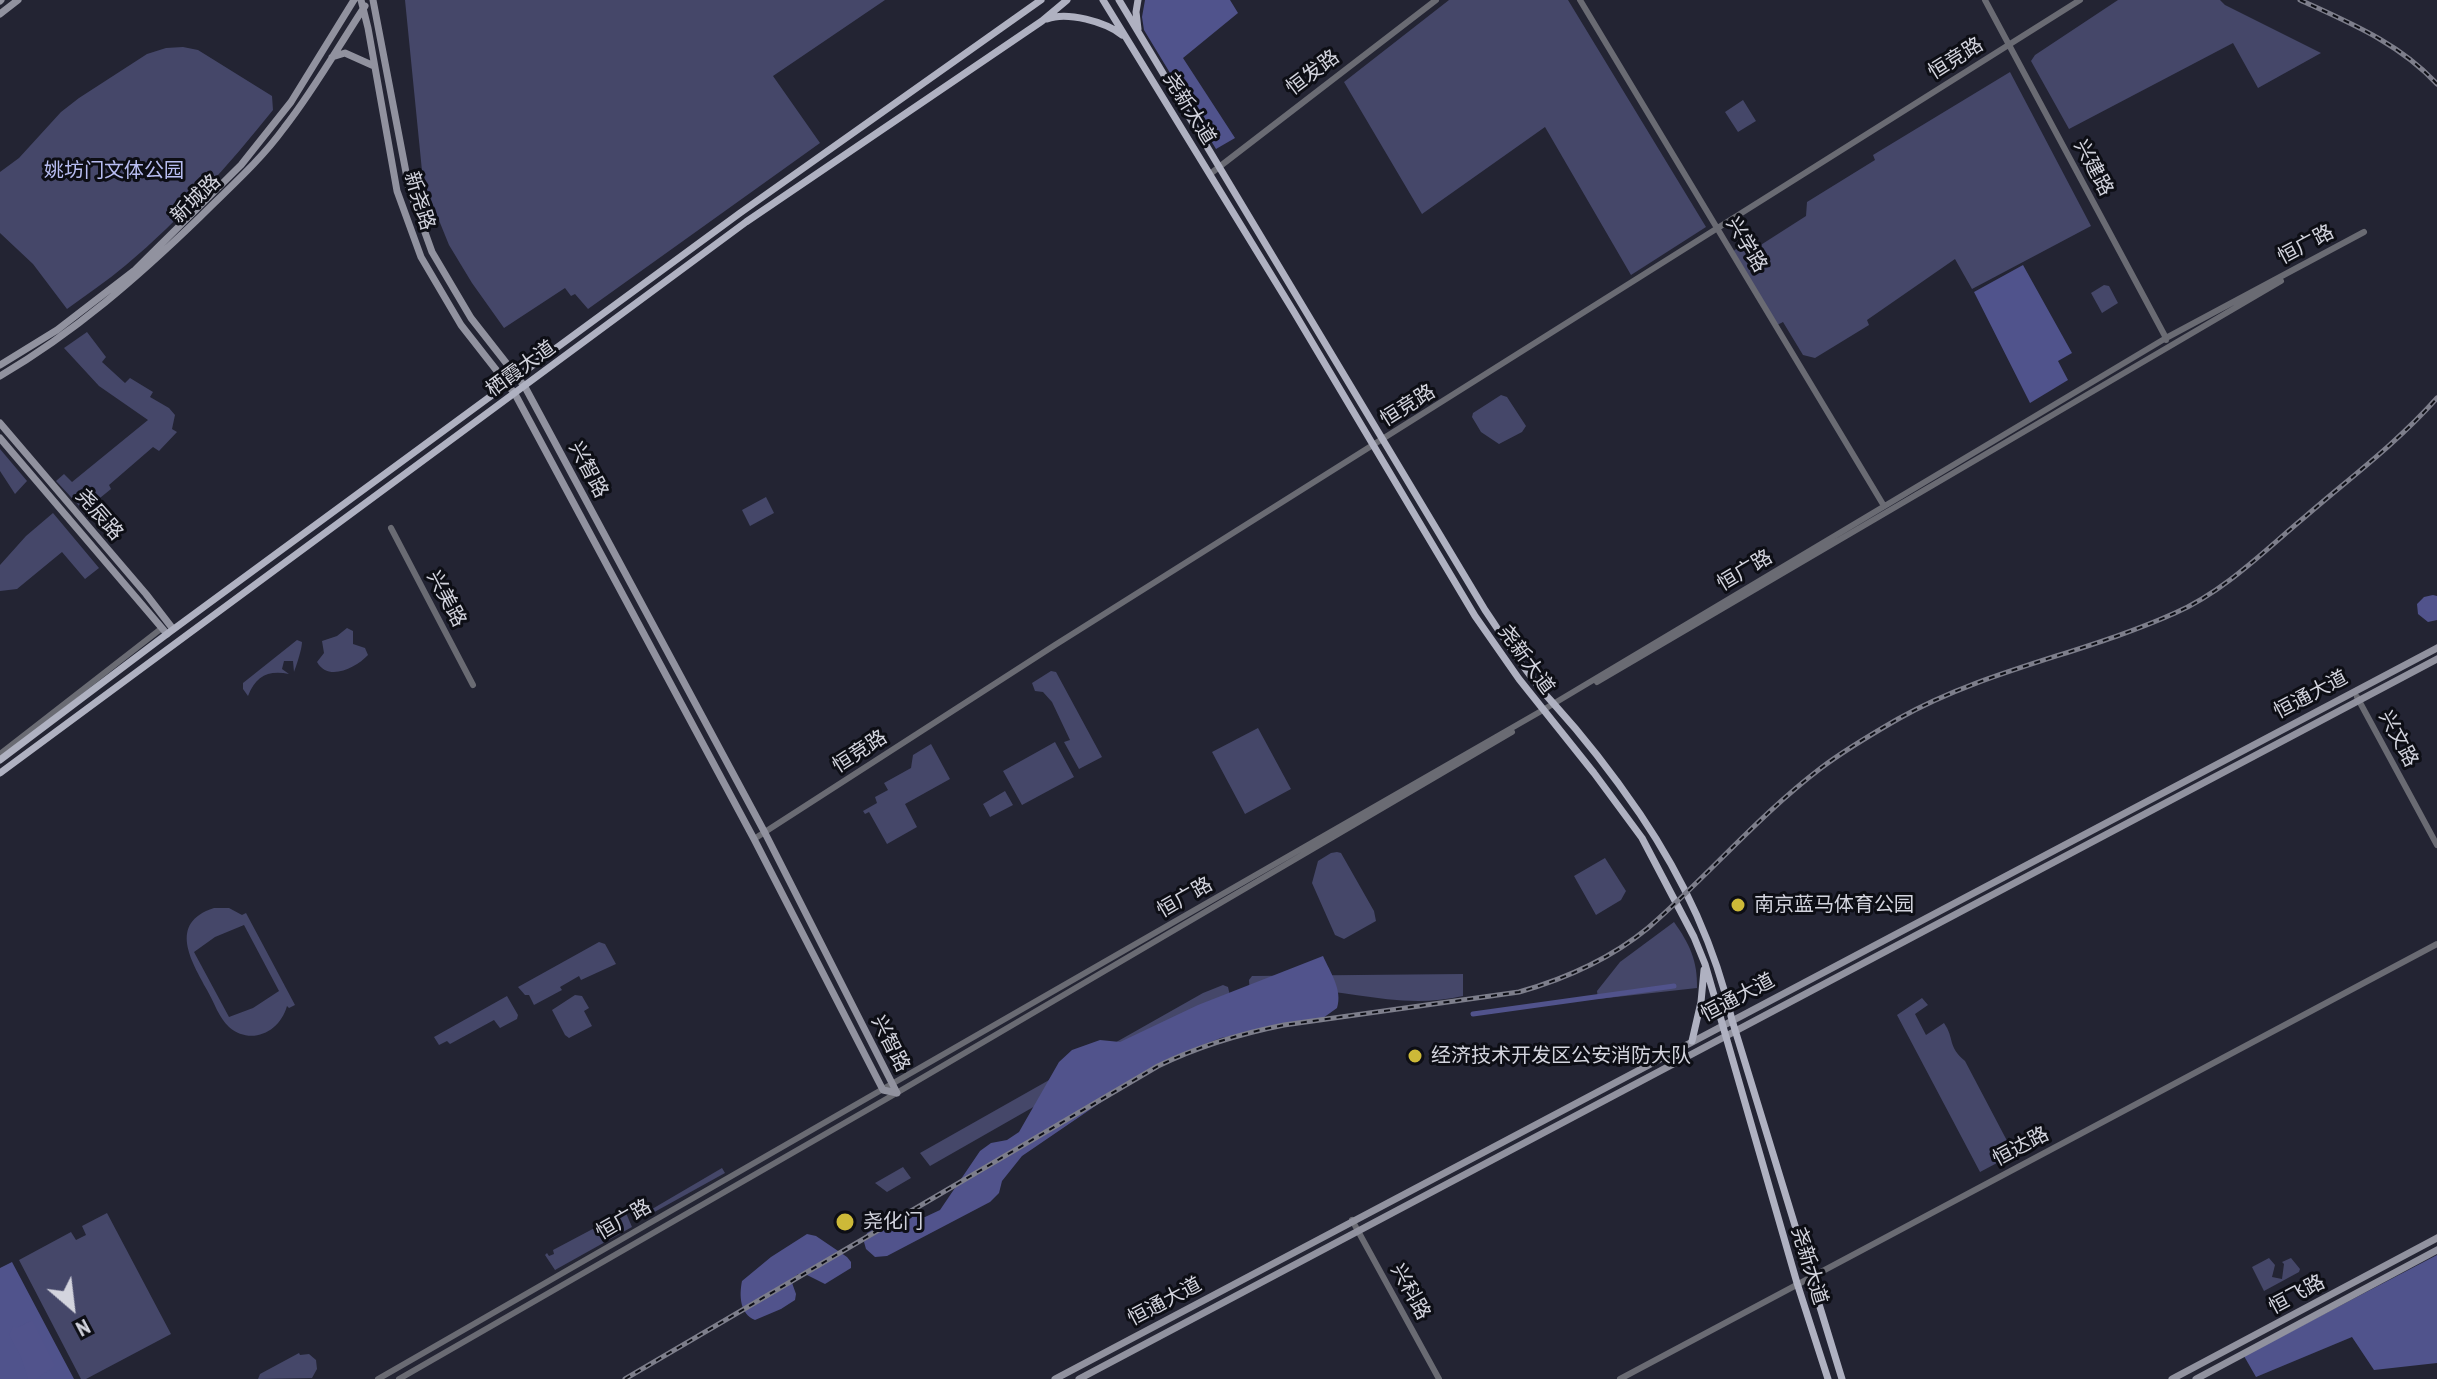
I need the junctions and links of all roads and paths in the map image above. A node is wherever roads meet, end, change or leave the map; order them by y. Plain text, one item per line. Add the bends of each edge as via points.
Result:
1 (18, 0) edge
2 (354, 0) edge
3 (371, 0) edge
4 (1038, 0) edge
5 (1067, 0) edge
6 (1103, 0) edge
7 (1119, 0) edge
8 (1138, 0) edge
9 (1436, 0) edge
10 (1580, 0) edge
11 (1985, 0) edge
12 (2080, 0) edge
13 (362, 4) edge
14 (0, 14) edge
15 (1042, 21) junction
16 (1138, 31) junction
17 (1126, 38) junction
18 (2009, 45) junction
19 (332, 57) junction
20 (374, 66) junction
21 (1218, 165) junction
22 (1210, 174) junction
23 (1718, 229) junction
24 (2166, 338) junction
25 (2162, 351) junction
26 (0, 365) edge
27 (0, 376) edge
28 (517, 378) junction
29 (508, 386) junction
30 (525, 387) junction
31 (515, 394) junction
32 (0, 423) edge
33 (0, 438) edge
34 (1384, 440) junction
35 (1374, 447) junction
36 (1884, 506) junction
37 (391, 528) dead end
38 (168, 631) junction
39 (2437, 648) edge
40 (2437, 659) edge
41 (473, 685) dead end
42 (2354, 691) junction
43 (2359, 701) junction
44 (1555, 705) junction
45 (1544, 711) junction
46 (0, 754) edge
47 (0, 760) edge
48 (0, 773) edge
49 (765, 833) junction
50 (754, 839) junction
51 (2437, 845) edge
52 (2437, 944) edge
53 (1705, 964) junction
54 (1732, 1020) junction
55 (1721, 1025) junction
56 (1736, 1033) junction
57 (1725, 1038) junction
58 (1692, 1041) junction
59 (892, 1084) junction
60 (883, 1090) junction
61 (897, 1093) junction
62 (1352, 1220) junction
63 (1358, 1229) junction
64 (2437, 1238) edge
65 (2437, 1250) edge
66 (1811, 1277) junction
67 (1797, 1283) junction
68 (1077, 1367) junction
69 (1083, 1378) edge
70 (378, 1379) edge
71 (399, 1379) edge
72 (1055, 1379) edge
73 (1439, 1379) edge
74 (1620, 1379) edge
75 (1828, 1379) edge
76 (1842, 1379) edge
77 (2172, 1379) edge
78 (2196, 1379) edge

1 - 14 main road
2 - 26 main road, 新城路 via 282,115 241,165 135,270 57,330
3 - 13 main road, 新城路
3 - 28 main road, 新尧路 via 419,220 471,318
4 - 28 main road, 栖霞大道
5 - 15 main road, 栖霞大道
6 - 17 main road, 尧新大道
7 - 16 main road, 尧新大道
8 - 16 main road
9 - 21 street, 恒发路
10 - 23 street, 兴学路
11 - 18 street, 兴建路
12 - 18 street, 恒竞路
13 - 19 main road, 新城路
13 - 20 main road, 新尧路
15 - 17 main road via 1065,15 1108,25
15 - 30 main road, 栖霞大道 via 746,222
16 - 21 main road, 尧新大道
17 - 22 main road, 尧新大道
18 - 23 street, 恒竞路
18 - 24 street, 兴建路
19 - 20 main road via 345,53
19 - 27 main road, 新城路 via 264,154 168,248 82,323
20 - 29 main road, 新尧路 via 397,191 421,257 461,325
21 - 22 street, 恒发路
21 - 34 main road, 尧新大道
22 - 35 main road, 尧新大道
23 - 34 street, 恒竞路
23 - 36 street, 兴学路
24 - 25 street
24 - 25 street, 恒广路 via 2364,232
24 - 36 street, 恒广路
25 - 44 street, 恒广路
28 - 29 main road, 栖霞大道
28 - 30 main road, 兴智路
29 - 31 main road, 兴智路
29 - 38 main road, 栖霞大道
30 - 31 main road, 栖霞大道
30 - 49 main road, 兴智路
31 - 48 main road, 栖霞大道
31 - 50 main road, 兴智路
32 - 38 main road, 尧辰路 via 146,594
33 - 38 main road, 尧辰路
34 - 35 street, 恒竞路
34 - 44 main road, 尧新大道 via 1485,610
35 - 45 main road, 尧新大道 via 1475,616
35 - 49 street, 恒竞路
36 - 44 street, 恒广路
37 - 41 street, 兴美路
38 - 46 street
38 - 47 main road, 栖霞大道
39 - 42 main road, 恒通大道
40 - 43 main road, 恒通大道
42 - 43 street, 兴文路
42 - 54 main road, 恒通大道
43 - 51 street, 兴文路
43 - 56 main road, 恒通大道
44 - 45 street, 恒广路
44 - 54 main road, 尧新大道 via 1640,814 1665,855 1705,932
45 - 53 main road, 尧新大道 via 1642,838
45 - 59 street, 恒广路
45 - 61 street, 恒广路
49 - 50 street, 恒竞路
49 - 59 main road, 兴智路
50 - 60 main road, 兴智路
52 - 66 street, 恒达路
53 - 55 main road, 尧新大道
53 - 58 main road
54 - 55 main road, 恒通大道
54 - 56 main road, 尧新大道
55 - 57 main road, 尧新大道
55 - 58 main road, 恒通大道
56 - 57 main road, 恒通大道
56 - 66 main road, 尧新大道
57 - 63 main road, 恒通大道
57 - 67 main road, 尧新大道
58 - 62 main road, 恒通大道
59 - 60 street, 恒广路
59 - 61 main road, 兴智路
60 - 61 main road, 兴智路
60 - 70 street, 恒广路
61 - 71 street, 恒广路
62 - 63 street, 兴科路
62 - 68 main road, 恒通大道
63 - 69 main road, 恒通大道
63 - 73 street, 兴科路
64 - 77 main road, 恒飞路
65 - 78 main road, 恒飞路
66 - 67 street, 恒达路
66 - 76 main road, 尧新大道
67 - 74 street, 恒达路
67 - 75 main road, 尧新大道
68 - 69 main road
68 - 72 main road, 恒通大道

